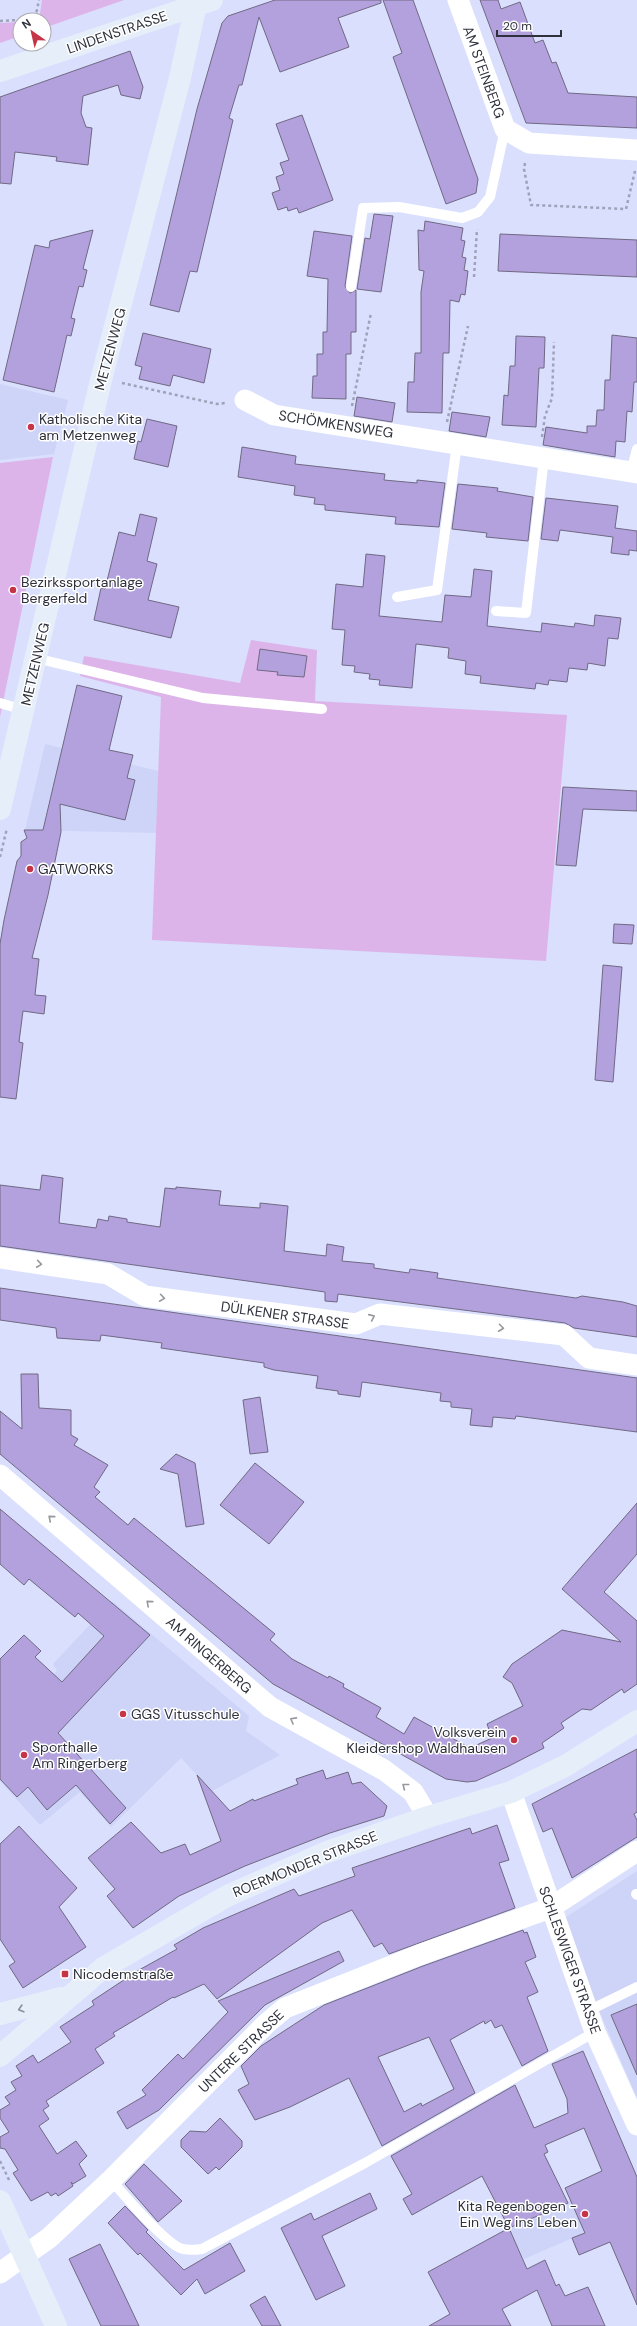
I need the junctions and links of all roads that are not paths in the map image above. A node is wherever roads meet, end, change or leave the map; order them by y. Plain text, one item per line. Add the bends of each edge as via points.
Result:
1 (458, 0) edge
2 (201, 2) edge
3 (0, 71) edge
4 (505, 129) junction
5 (636, 150) edge
6 (351, 287) dead end
7 (245, 400) road end
8 (450, 443) junction
9 (637, 449) edge
10 (541, 458) junction
11 (634, 473) edge
12 (397, 597) dead end
13 (496, 611) dead end
14 (35, 658) junction
15 (0, 703) edge
16 (322, 709) dead end
17 (24, 710) junction
18 (0, 809) edge
19 (0, 1258) edge
20 (637, 1366) edge
21 (0, 1475) edge
22 (637, 1721) edge
23 (511, 1792) junction
24 (428, 1817) junction
25 (637, 1851) edge
26 (550, 1908) junction
27 (637, 1987) edge
28 (68, 1996) junction
29 (588, 2011) junction
30 (0, 2014) edge
31 (595, 2032) junction
32 (0, 2056) edge
33 (637, 2125) edge
34 (111, 2180) junction
35 (0, 2201) edge
36 (23, 2256) junction
37 (0, 2273) edge
38 (56, 2326) edge

1 - 4 street, AM STEINBERG
2 - 3 street, LINDENSTRASSE
2 - 14 street, METZENWEG via 101,380
4 - 5 street, AM STEINBERG via 529,143
4 - 6 lane via 490,197 478,212 462,218 399,207 363,208
7 - 8 street, SCHÖMKENSWEG via 274,415
8 - 10 street, SCHÖMKENSWEG
8 - 12 lane via 437,590
9 - 11 lane
10 - 11 street, SCHÖMKENSWEG
10 - 13 lane via 526,613
14 - 16 lane via 203,698
14 - 17 street, METZENWEG
15 - 17 lane
17 - 18 street, METZENWEG
19 -> 20 street, DÜLKENER STRASSE via 108,1274 145,1296 356,1324 380,1314 564,1335 589,1358
24 -> 21 street, AM RINGERBERG via 413,1792 384,1770 270,1707
22 - 23 street, ROERMONDER STRASSE via 565,1766
23 - 24 street, ROERMONDER STRASSE
23 - 26 street, SCHLESWIGER STRASSE
24 - 28 street, ROERMONDER STRASSE via 327,1852 227,1896 103,1968
25 - 26 street, UNTERE STRASSE
26 - 29 street, SCHLESWIGER STRASSE
26 - 34 street, UNTERE STRASSE via 419,1955 285,2008
27 - 29 lane
28 -> 30 street
28 - 32 street, ROERMONDER STRASSE
29 - 31 street, SCHLESWIGER STRASSE
31 - 33 street, SCHLESWIGER STRASSE
31 - 34 lane via 365,2164 202,2249 190,2251 168,2240
34 - 36 street, UNTERE STRASSE via 49,2238
35 - 36 street
36 - 37 street, UNTERE STRASSE
36 - 38 street

